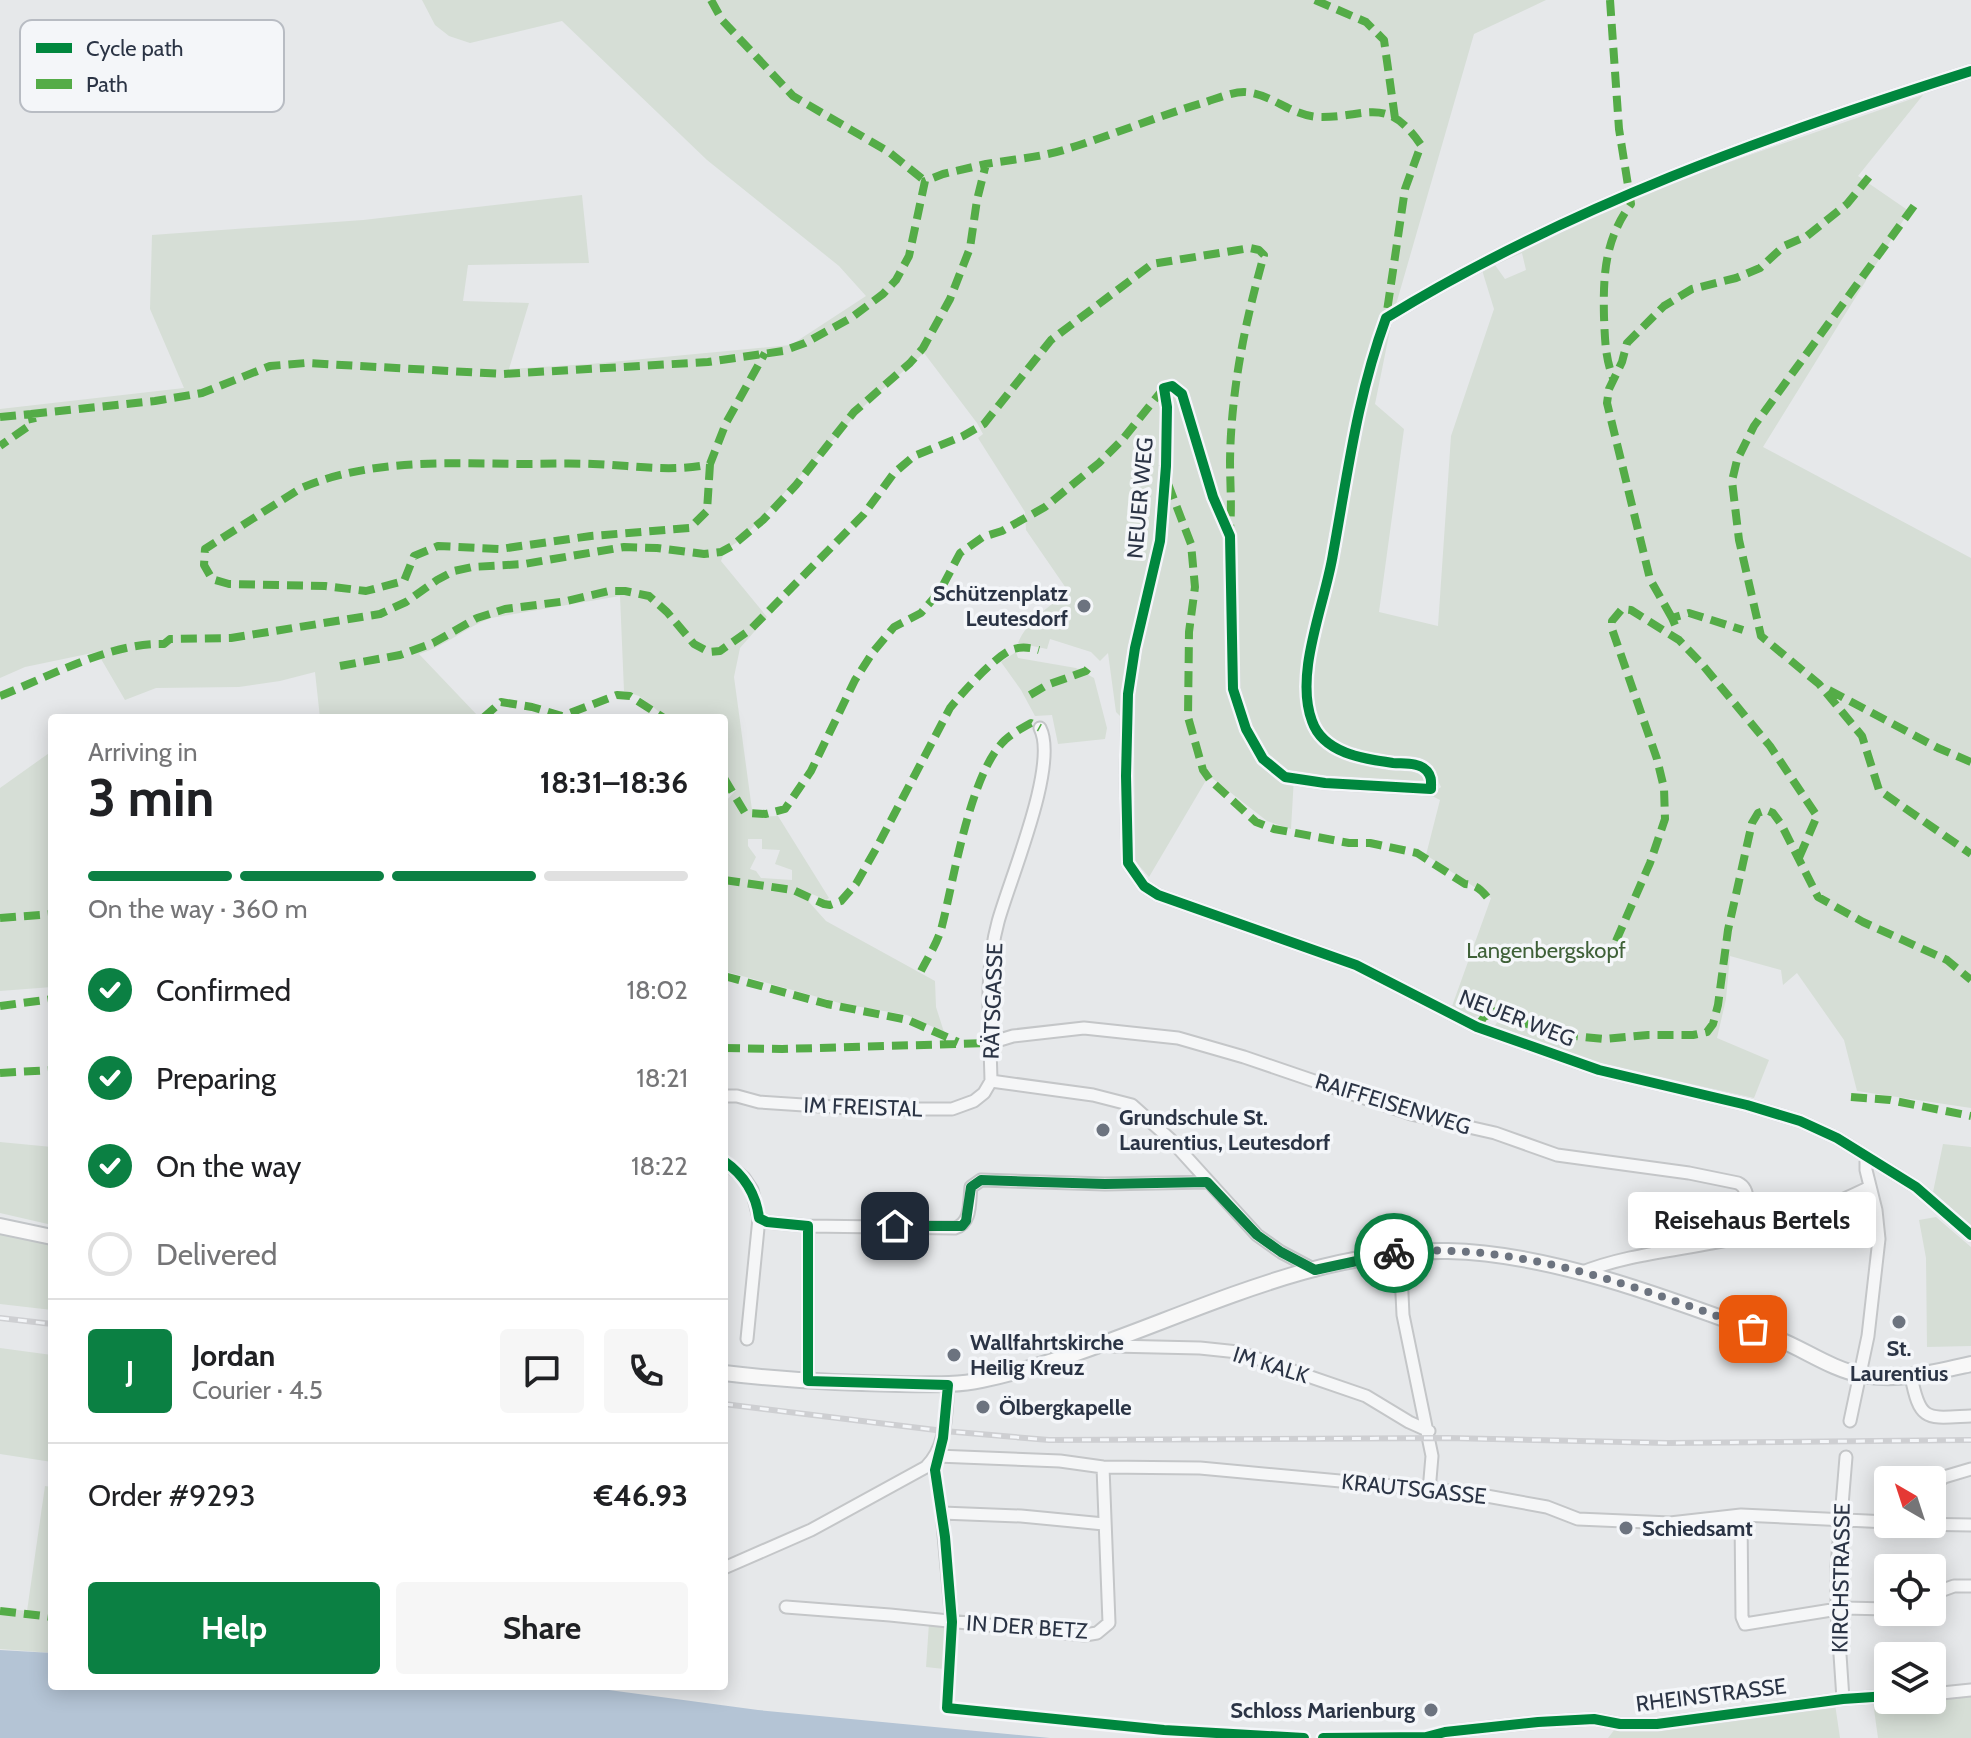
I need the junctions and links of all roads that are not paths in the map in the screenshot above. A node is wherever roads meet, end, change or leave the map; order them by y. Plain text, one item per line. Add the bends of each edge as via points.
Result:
1 (1971, 71) edge
2 (1040, 728) dead end
3 (990, 1043) junction
4 (991, 1081) junction
5 (728, 1097) edge
6 (1866, 1157) junction
7 (728, 1164) edge
8 (1207, 1182) junction
9 (1870, 1187) junction
10 (759, 1218) junction
11 (0, 1226) edge
12 (808, 1226) junction
13 (1971, 1235) edge
14 (48, 1236) edge
15 (1741, 1237) junction
16 (1400, 1252) junction
17 (1315, 1270) junction
18 (1580, 1273) junction
19 (747, 1339) dead end
20 (1103, 1342) junction
21 (1971, 1364) edge
22 (728, 1373) edge
23 (1860, 1375) junction
24 (1911, 1376) junction
25 (808, 1381) junction
26 (948, 1385) junction
27 (1971, 1416) edge
28 (1850, 1421) dead end
29 (1429, 1431) junction
30 (937, 1456) junction
31 (1846, 1457) dead end
32 (1103, 1467) junction
33 (1971, 1469) edge
34 (1946, 1476) edge
35 (1429, 1491) junction
36 (1741, 1515) junction
37 (1840, 1518) junction
38 (1874, 1521) edge
39 (1104, 1524) junction
40 (1946, 1525) edge
41 (1971, 1525) edge
42 (728, 1566) edge
43 (1971, 1586) edge
44 (1946, 1588) edge
45 (786, 1607) dead end
46 (1874, 1609) edge
47 (1837, 1610) junction
48 (952, 1622) junction
49 (1971, 1690) edge
50 (1946, 1693) edge
51 (1874, 1697) edge
52 (1843, 1699) junction
53 (1445, 1732) dead end

1 - 6 street, NEUER WEG via 1629,193 1436,287 1386,318 1357,412 1306,700 1318,735 1337,750 1417,765 1431,778 1431,789 1285,777 1263,759 1233,689 1230,536 1182,394 1167,386 1160,541 1128,694 1128,863 1144,886 1356,965 1477,1027 1599,1070 1800,1121
2 - 3 street, RÄTSGASSE via 1045,759 990,960
3 - 4 street, RÄTSGASSE
3 - 15 street, RAIFFEISENWEG via 1084,1028 1178,1038 1557,1155 1738,1183 1748,1193
4 - 5 street, IM FREISTAL via 974,1101 952,1109 864,1109
4 - 8 street, RÄTSGASSE via 1132,1105
6 - 9 street
6 - 13 street, NEUER WEG via 1916,1187
7 - 10 street via 752,1190
8 - 12 street via 981,1180 971,1187 962,1226
8 - 17 street, RÄTSGASSE via 1257,1235
9 - 15 street
9 - 23 street via 1879,1239
10 - 12 street
10 - 19 street
11 - 14 main road
12 - 25 street
15 - 18 street
16 - 17 main road
16 - 18 main road via 1490,1254
16 - 29 street via 1403,1315
17 - 20 main road
18 - 23 main road via 1731,1321
20 - 26 main road via 1000,1376
20 - 29 street, IM KALK via 1238,1352 1366,1396
21 - 24 main road
22 - 25 main road
23 - 24 main road
23 - 28 street
24 - 27 street via 1920,1408 1936,1417
25 - 26 main road
26 - 30 street
29 - 35 street
30 - 32 street, KRAUTSGASSE
30 - 42 street via 860,1504
31 - 37 street, KIRCHSTRASSE
32 - 35 street, KRAUTSGASSE via 1216,1469
32 - 39 street, IN DER BETZ
33 - 34 street
35 - 36 street, KRAUTSGASSE via 1529,1503 1578,1519 1670,1523
36 - 37 street, KRAUTSGASSE
36 - 47 street via 1745,1624
37 - 38 street, KRAUTSGASSE
37 - 47 street, KIRCHSTRASSE
39 - 48 street, IN DER BETZ via 1109,1623 1105,1629 1085,1635
39 - 48 street via 942,1513
40 - 41 street
43 - 44 street
45 - 48 street, IN DER BETZ
46 - 47 street
47 - 52 street, KIRCHSTRASSE
49 - 50 street
51 - 52 street, RHEINSTRASSE
52 - 53 street, RHEINSTRASSE via 1657,1724 1594,1719

